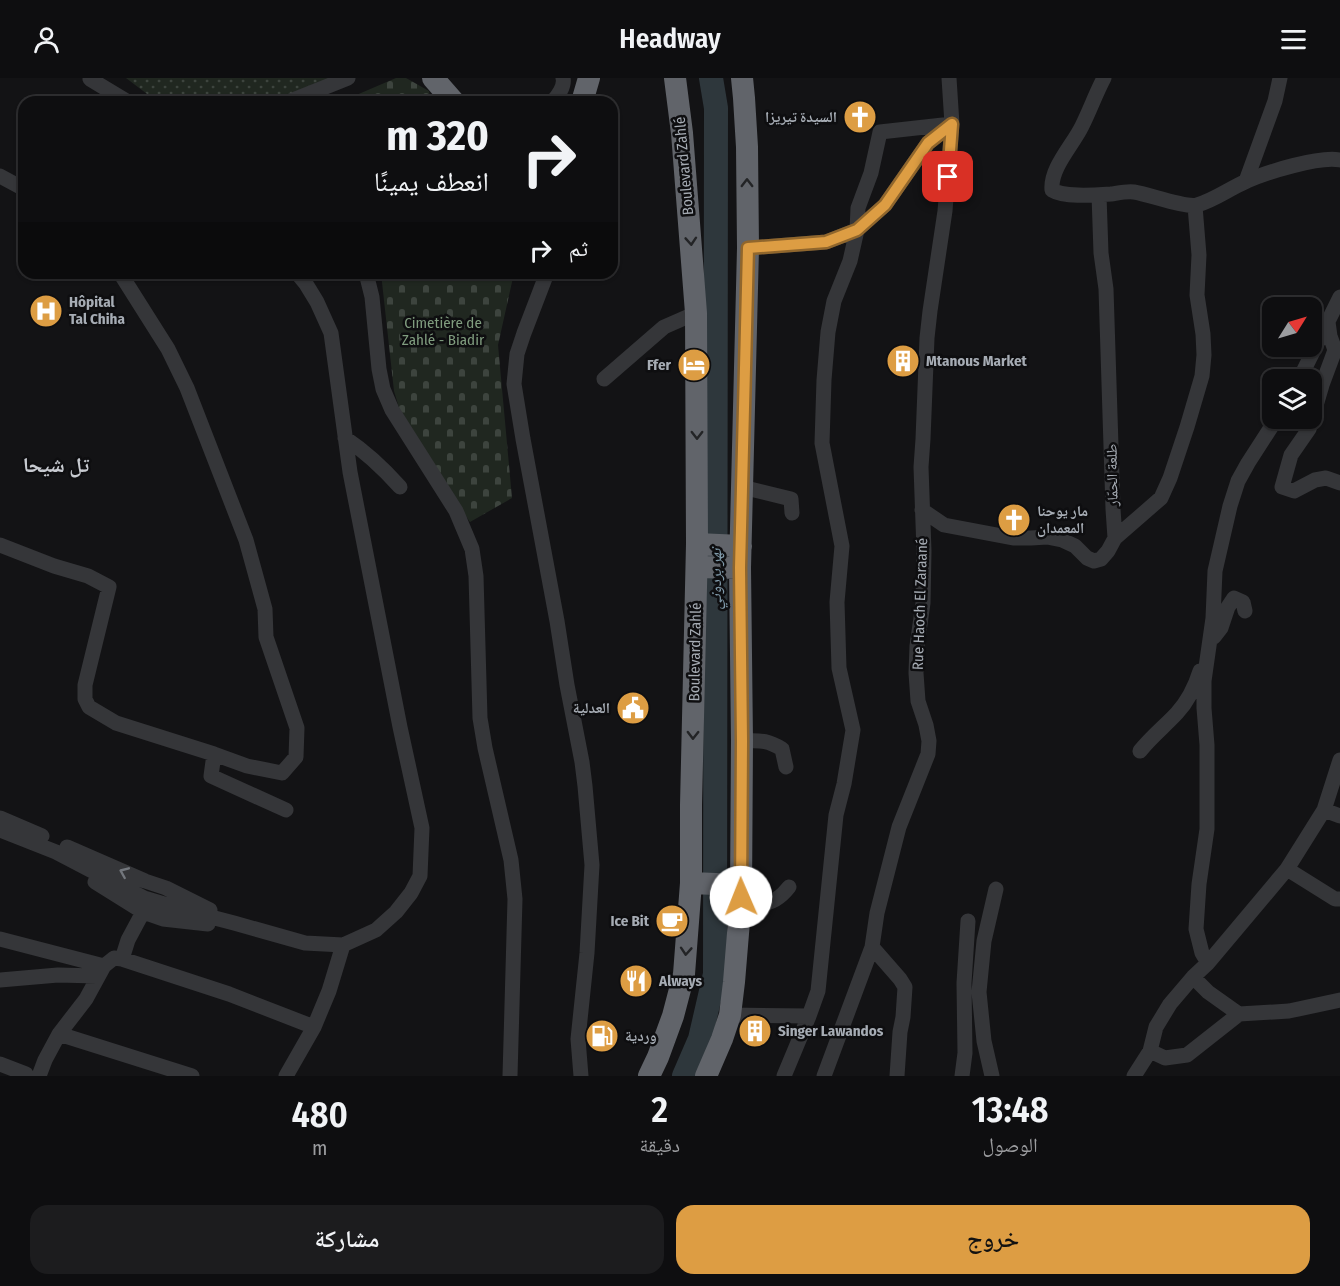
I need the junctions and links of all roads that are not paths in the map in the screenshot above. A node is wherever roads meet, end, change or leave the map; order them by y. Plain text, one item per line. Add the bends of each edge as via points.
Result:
1 (348, 78) edge
2 (563, 78) edge
3 (591, 78) edge
4 (675, 78) edge
5 (741, 78) edge
6 (949, 78) edge
7 (1104, 78) edge
8 (1280, 78) edge
9 (90, 79) edge
10 (106, 96) edge
11 (118, 96) edge
12 (303, 96) edge
13 (557, 96) edge
14 (584, 96) edge
15 (592, 96) edge
16 (952, 124) junction
17 (1339, 158) edge
18 (0, 176) edge
19 (1246, 181) junction
20 (18, 186) edge
21 (1099, 195) junction
22 (1195, 206) junction
23 (857, 230) junction
24 (748, 248) junction
25 (124, 279) edge
26 (302, 279) edge
27 (368, 279) edge
28 (545, 279) edge
29 (1339, 301) edge
30 (696, 313) junction
31 (1328, 322) junction
32 (1304, 369) edge
33 (604, 379) dead end
34 (1270, 429) edge
35 (345, 438) junction
36 (1340, 483) edge
37 (400, 487) dead end
38 (742, 487) junction
39 (922, 510) junction
40 (792, 513) dead end
41 (1115, 538) junction
42 (0, 545) edge
43 (718, 556) junction
44 (1245, 611) dead end
45 (1210, 642) junction
46 (1207, 662) junction
47 (742, 741) junction
48 (1140, 751) dead end
49 (214, 754) junction
50 (1340, 760) edge
51 (786, 767) dead end
52 (286, 810) dead end
53 (1324, 810) junction
54 (1340, 816) edge
55 (0, 818) edge
56 (0, 830) edge
57 (84, 861) junction
58 (1287, 869) junction
59 (145, 881) junction
60 (691, 883) junction
61 (789, 887) dead end
62 (166, 888) junction
63 (996, 889) dead end
64 (740, 891) junction
65 (140, 896) junction
66 (1340, 899) edge
67 (161, 904) junction
68 (143, 912) junction
69 (968, 921) dead end
70 (234, 922) junction
71 (259, 929) junction
72 (0, 939) edge
73 (343, 945) junction
74 (872, 947) junction
75 (122, 959) junction
76 (1208, 963) junction
77 (100, 971) junction
78 (1193, 977) junction
79 (0, 980) edge
80 (1340, 1000) edge
81 (1239, 1014) junction
82 (730, 1015) junction
83 (809, 1016) junction
84 (314, 1027) junction
85 (58, 1034) junction
86 (1150, 1051) junction
87 (0, 1064) edge
88 (30, 1076) edge
89 (192, 1076) edge
90 (286, 1076) edge
91 (510, 1076) edge
92 (581, 1076) edge
93 (649, 1076) edge
94 (706, 1076) edge
95 (784, 1076) edge
96 (824, 1076) edge
97 (897, 1076) edge
98 (962, 1076) edge
99 (993, 1076) edge
100 (1134, 1076) edge

1 - 12 street
2 - 13 street
3 - 14 highway
3 - 15 highway
4 -> 30 highway, Boulevard Zahlé
24 -> 5 highway, Boulevard Zahlé via 747,147
6 - 16 street, Rue Haoch El Zaraané
7 - 21 street via 1055,171 1052,185 1052,190 1064,194
8 - 19 street
9 - 10 street
9 - 11 street
16 - 23 street via 928,143 885,205
16 - 23 street via 880,132 858,208
16 - 39 street, Rue Haoch El Zaraané via 945,211 927,338
17 - 19 street
18 - 20 street
19 - 22 street
21 - 22 street via 1132,192
21 - 41 street, طلعة الحمّار
22 - 41 street via 1202,376 1161,498
23 - 24 street via 826,242
23 - 83 street via 828,332 822,437 842,546 838,657 853,730 836,814 818,991
24 - 38 highway, Boulevard Zahlé
25 - 49 street via 168,348 187,388 242,530 265,609 266,638 297,728 296,757 282,773
26 - 35 street via 331,333
27 - 91 street via 383,389 392,410 456,511 472,549 480,718 514,889
28 - 92 street via 524,333 514,384 585,786 592,865 578,1039
29 - 31 street
30 - 33 street via 664,327
30 -> 43 highway, Boulevard Zahlé
31 - 32 street
31 - 36 street via 1335,350 1309,429 1291,455 1282,486 1294,491 1326,478
34 - 45 street via 1238,482 1230,506 1215,571
35 - 37 street via 384,468
35 - 73 street via 422,828 420,876 411,893 376,930
38 - 40 street via 791,499
38 - 43 highway, Boulevard Zahlé
39 - 41 street via 944,525 1013,538 1062,540 1094,561 1101,559
39 - 74 street, Rue Haoch El Zaraané via 923,603 916,673 928,754 899,827
42 - 49 street via 109,587 85,686 89,707 116,723
43 - 47 highway, Boulevard Zahlé
43 -> 60 highway, Boulevard Zahlé via 691,805
44 - 45 street via 1244,602 1234,598
45 - 46 street
46 - 48 street via 1177,713
46 - 76 street via 1207,829 1196,929
47 - 51 street via 766,740 774,744 782,749
47 - 64 highway, Boulevard Zahlé
49 - 52 street via 211,776
50 - 53 street
53 - 54 street
53 - 58 street
55 - 57 street
56 - 57 street
59 -> 57 street
57 - 65 street
57 - 68 street via 86,873 95,882
58 - 66 street
58 - 76 street
59 - 62 street
59 - 65 street
60 - 64 highway
60 -> 93 highway, Boulevard Zahlé via 684,974 673,1016
61 - 64 street via 765,904 752,903
62 - 67 street
62 - 70 street
63 - 99 street via 984,941 980,992 984,1041
64 - 82 highway, Boulevard Zahlé
65 - 67 street
67 - 70 street
68 - 71 street via 163,919
68 - 75 street
69 - 98 street
70 - 71 street
71 - 73 street via 305,943
72 - 77 street
73 - 84 street
74 - 96 street, Rue Haoch El Zaraané
74 - 97 street via 904,987
75 - 77 street via 114,958
75 - 84 street
76 - 78 street
77 - 79 street
77 - 85 street via 86,999
78 - 81 street
78 - 86 street via 1156,1027
80 - 81 street via 1289,1011
81 - 86 street via 1187,1055 1165,1058
82 - 83 street
82 - 94 highway, Boulevard Zahlé
83 - 95 street
84 - 90 street
85 - 88 street via 45,1060
85 - 89 street
86 - 100 street
87 - 88 street

